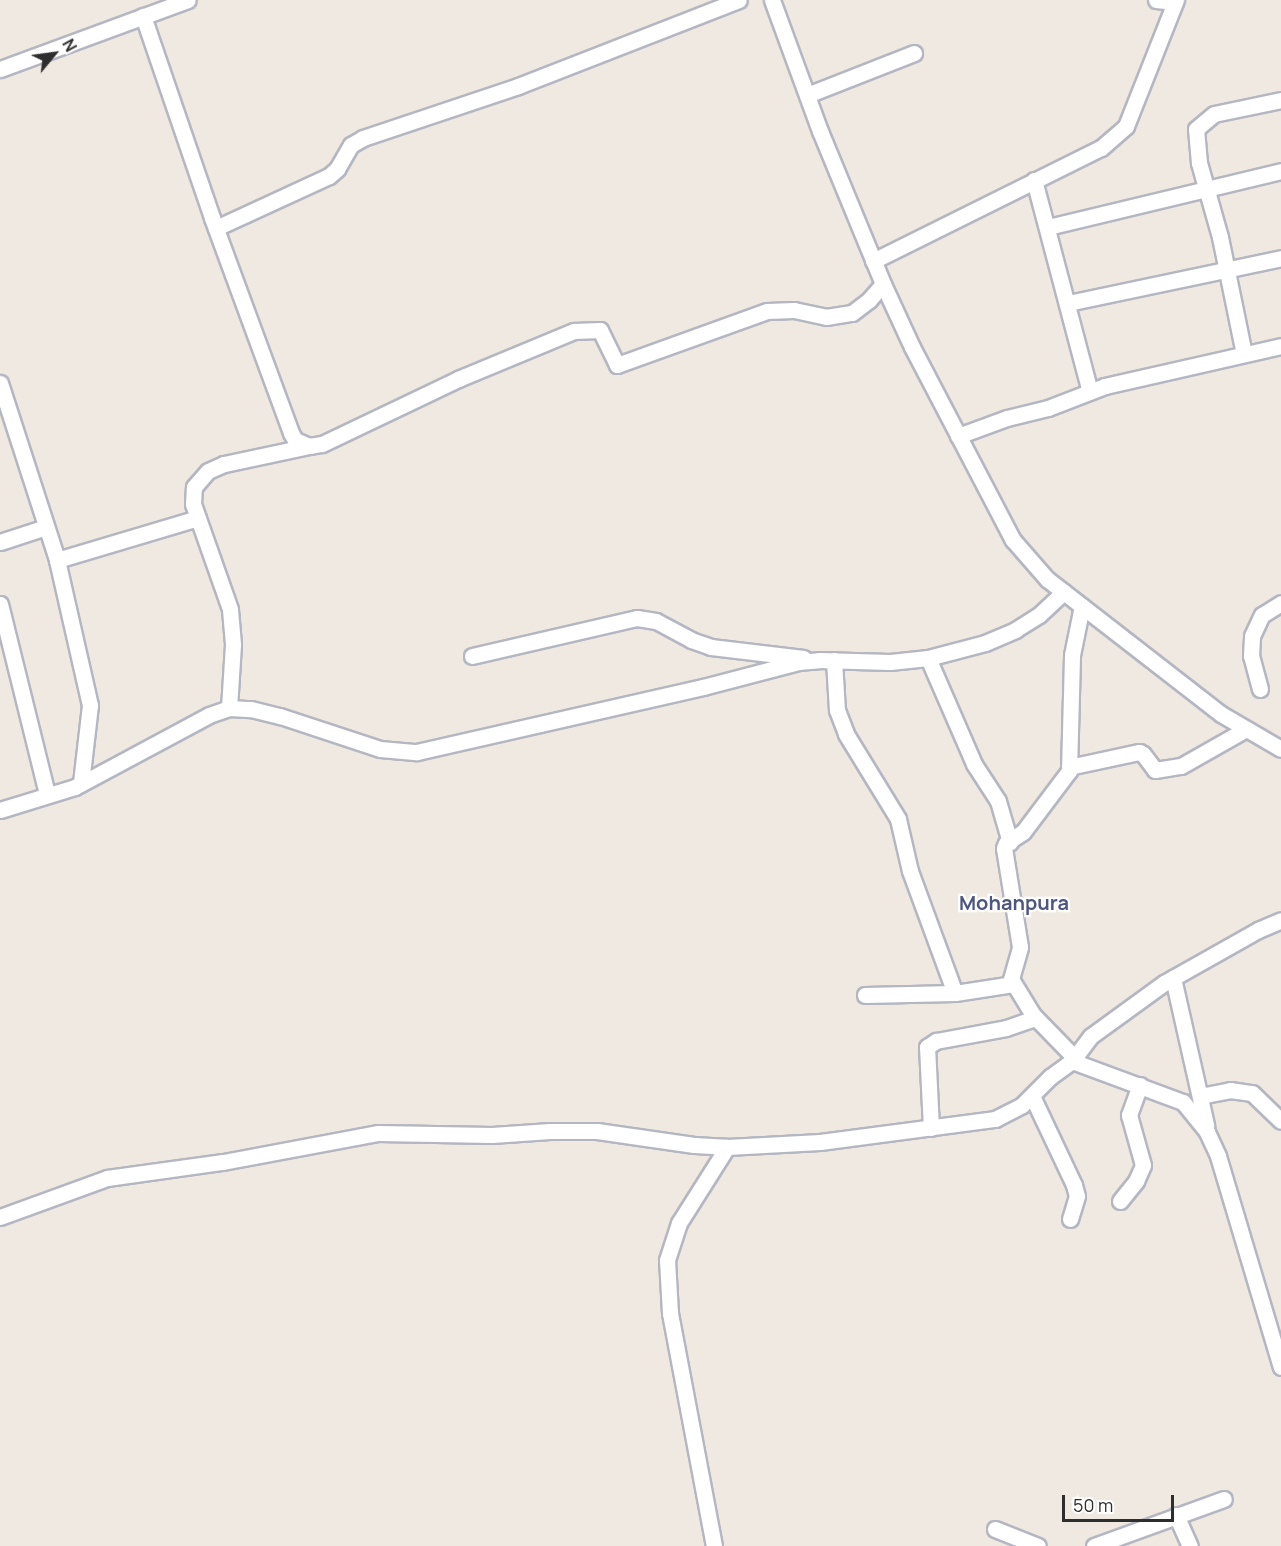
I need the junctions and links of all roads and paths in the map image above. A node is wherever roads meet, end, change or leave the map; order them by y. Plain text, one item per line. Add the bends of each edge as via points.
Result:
1 (188, 0) edge
2 (739, 0) edge
3 (772, 0) edge
4 (1156, 0) edge
5 (1176, 1) edge
6 (143, 16) junction
7 (914, 53) dead end
8 (0, 69) edge
9 (807, 95) junction
10 (1281, 100) edge
11 (1281, 171) edge
12 (1034, 180) junction
13 (1206, 189) junction
14 (1048, 227) junction
15 (216, 228) junction
16 (1281, 258) edge
17 (873, 261) junction
18 (1227, 272) junction
19 (883, 284) junction
20 (1068, 303) junction
21 (1281, 346) edge
22 (1244, 354) junction
23 (0, 383) edge
24 (1090, 392) junction
25 (958, 436) junction
26 (309, 446) junction
27 (198, 518) junction
28 (46, 527) junction
29 (0, 542) edge
30 (57, 560) junction
31 (1064, 592) junction
32 (1281, 603) edge
33 (0, 604) edge
34 (1082, 606) junction
35 (472, 656) dead end
36 (928, 658) junction
37 (826, 660) junction
38 (1260, 689) dead end
39 (229, 708) junction
40 (1246, 729) junction
41 (1281, 749) edge
42 (1069, 767) junction
43 (81, 783) junction
44 (47, 794) junction
45 (0, 810) edge
46 (1010, 842) junction
47 (1281, 920) edge
48 (1173, 978) junction
49 (1013, 984) junction
50 (956, 993) junction
51 (865, 995) dead end
52 (1035, 1018) junction
53 (1073, 1059) junction
54 (1140, 1085) junction
55 (1032, 1096) junction
56 (1200, 1096) junction
57 (1281, 1121) edge
58 (931, 1128) junction
59 (1207, 1132) junction
60 (727, 1147) junction
61 (1120, 1201) dead end
62 (0, 1217) edge
63 (1070, 1219) dead end
64 (1281, 1367) edge
65 (1224, 1499) dead end
66 (1176, 1515) junction
67 (995, 1529) dead end
68 (714, 1546) edge
69 (1038, 1546) edge
70 (1094, 1546) edge
71 (1190, 1546) edge

1 - 6 street
2 - 15 street via 518,86 363,138 351,145 338,169 329,176
3 - 9 street
4 - 5 street
5 - 12 street via 1126,126 1101,148
6 - 8 street
6 - 15 street
7 - 9 street
9 - 17 street
10 - 13 street via 1214,114 1196,129
11 - 13 street
12 - 14 street
12 - 17 street
13 - 14 street
13 - 18 street
14 - 20 street
15 - 26 street via 291,433 295,440
16 - 18 street
17 - 19 street
18 - 20 street
18 - 22 street
19 - 25 street
19 - 26 street via 852,313 826,317 794,310 767,311 617,365 600,330 573,331 449,383 322,444
20 - 24 street
21 - 22 street
22 - 24 street
23 - 28 street
24 - 25 street
25 - 31 street via 1013,540 1047,579
26 - 27 street via 208,471 194,487 193,504
27 - 30 street
27 - 39 street via 230,609 233,644
28 - 29 street
28 - 30 street
30 - 43 street via 90,705
31 - 34 street
31 - 36 street via 1015,630 985,643
32 - 38 street via 1262,615 1252,636 1251,656
33 - 44 street
34 - 40 street
34 - 42 street via 1072,655
35 - 37 street via 637,618 656,621 711,647
36 - 37 street via 890,662
36 - 46 street via 974,764 999,801
37 - 39 street via 417,752 380,749 280,716
37 - 50 street via 846,734 898,819 912,877
39 - 43 street
40 - 41 street
40 - 42 street via 1181,766 1155,770 1139,752
42 - 46 street via 1065,778 1023,832
43 - 44 street
44 - 45 street
46 - 49 street via 1004,849 1020,947 1011,970
47 - 48 street
48 - 53 street via 1091,1036
48 - 56 street
49 - 50 street
49 - 52 street
50 - 51 street
52 - 53 street
52 - 58 street via 1006,1028 936,1041 927,1047
53 - 54 street
53 - 55 street
54 - 59 street via 1183,1102
54 - 61 street via 1129,1115 1143,1165
55 - 58 street via 995,1119
55 - 63 street via 1074,1185 1077,1196
56 - 57 street via 1230,1090 1252,1093
56 - 59 street
58 - 60 street via 820,1142
59 - 64 street via 1218,1156
60 - 62 street via 597,1131 492,1135 378,1133 223,1162 107,1178
60 - 68 street via 679,1223 667,1260 670,1313
65 - 66 street
66 - 70 street
66 - 71 street
67 - 69 street

